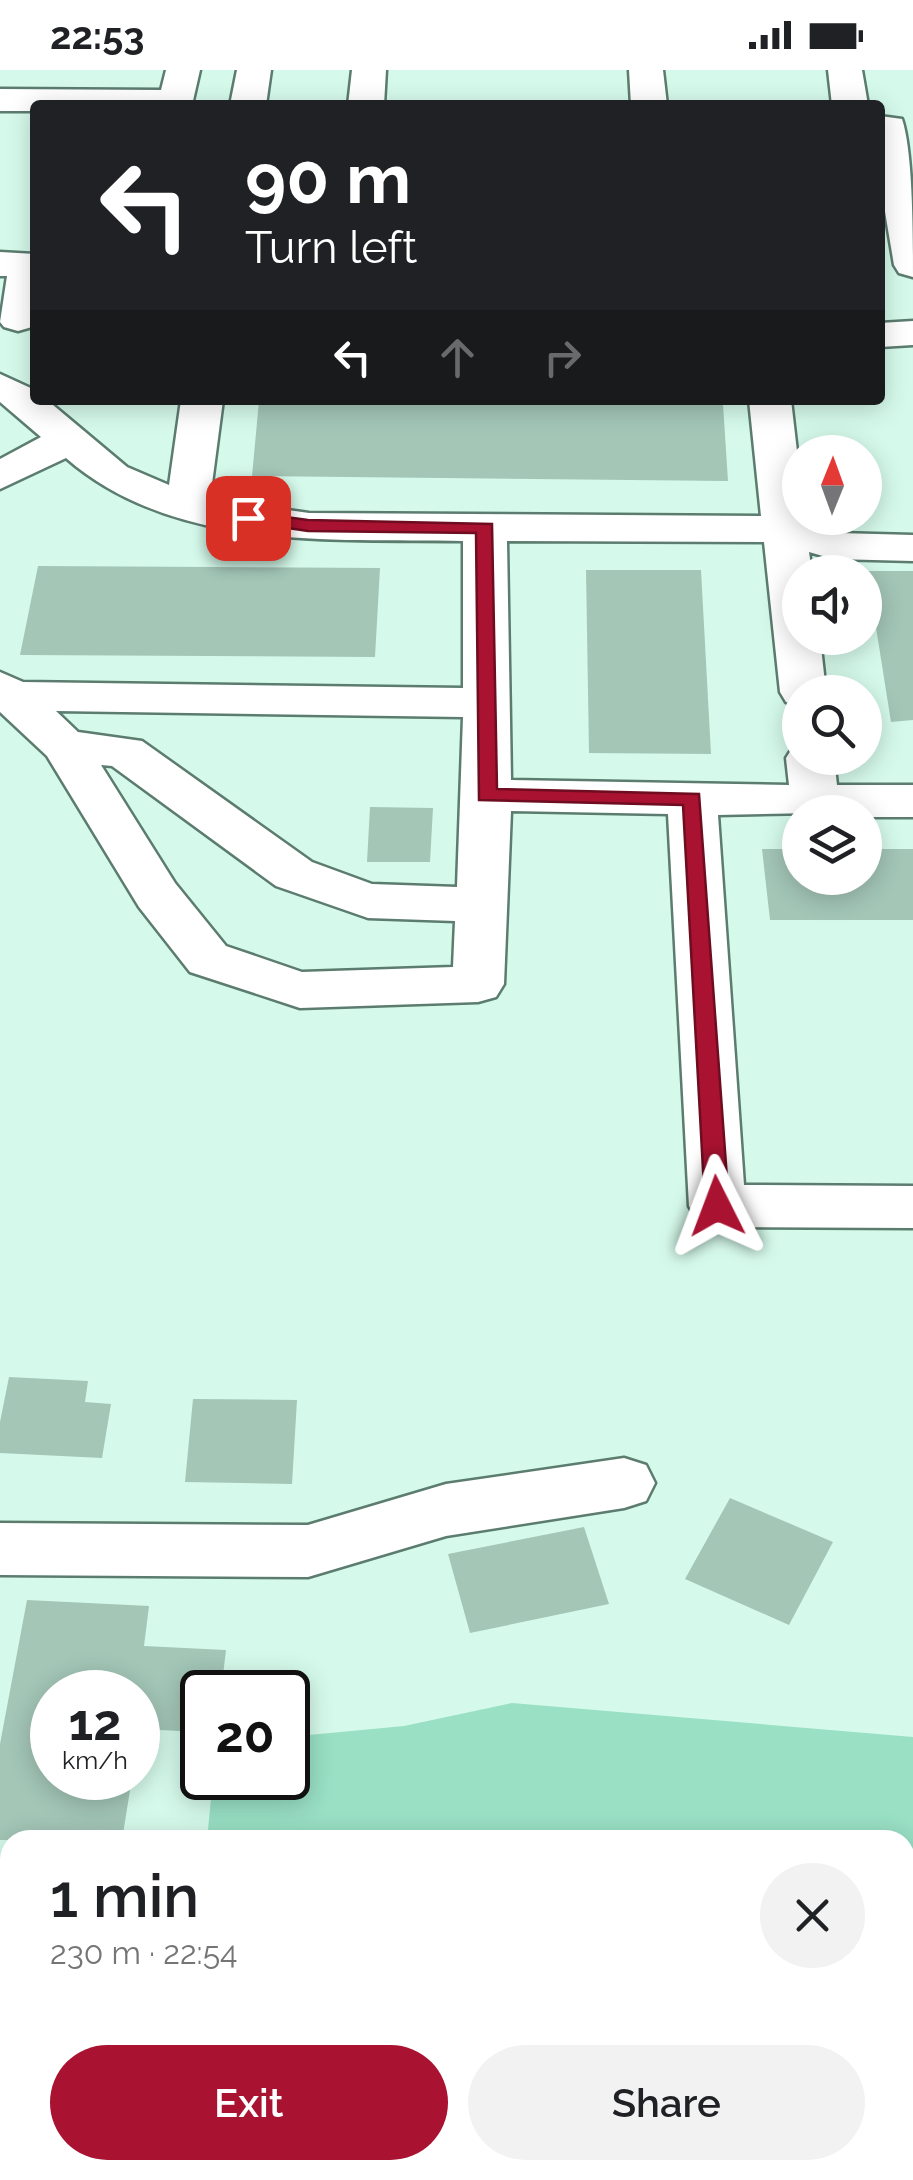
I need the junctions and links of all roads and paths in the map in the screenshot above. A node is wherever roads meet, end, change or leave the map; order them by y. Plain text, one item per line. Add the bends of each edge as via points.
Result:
1 (183, 70) edge
2 (254, 70) edge
3 (369, 70) edge
4 (646, 70) edge
5 (845, 70) edge
6 (0, 100) edge
7 (30, 100) edge
8 (178, 100) edge
9 (249, 100) edge
10 (366, 100) edge
11 (649, 100) edge
12 (849, 100) edge
13 (894, 124) edge
14 (0, 264) edge
15 (913, 265) edge
16 (18, 319) edge
17 (913, 333) edge
18 (885, 335) edge
19 (0, 386) edge
20 (201, 405) edge
21 (771, 405) edge
22 (70, 439) junction
23 (0, 476) edge
24 (187, 509) junction
25 (782, 511) edge
26 (486, 528) junction
27 (782, 529) edge
28 (785, 535) edge
29 (801, 535) edge
30 (913, 548) edge
31 (801, 675) edge
32 (5, 691) edge
33 (486, 704) junction
34 (65, 746) junction
35 (813, 779) edge
36 (486, 795) junction
37 (692, 798) junction
38 (913, 802) edge
39 (482, 905) junction
40 (913, 1208) edge
41 (624, 1482) dead end
42 (0, 1549) edge

1 - 8 street
2 - 9 street
3 - 10 street
4 - 11 street
5 - 12 street
6 - 7 street
13 - 15 street
14 - 16 street via 29,264
17 - 18 street
19 - 22 street
20 - 24 street
21 - 25 street
22 - 23 street
22 - 24 street via 112,476
24 - 26 street via 308,526
26 - 27 street
26 - 33 street
28 - 31 street
29 - 30 street via 833,546
32 - 33 street
32 - 34 street
33 - 36 street
34 - 39 street via 125,752 294,874 368,901
34 - 39 street via 157,895 208,958 300,990 478,984
35 - 37 street
35 - 38 street
36 - 37 street
36 - 39 street
37 - 40 street via 717,1206
41 - 42 street via 446,1510 308,1551

